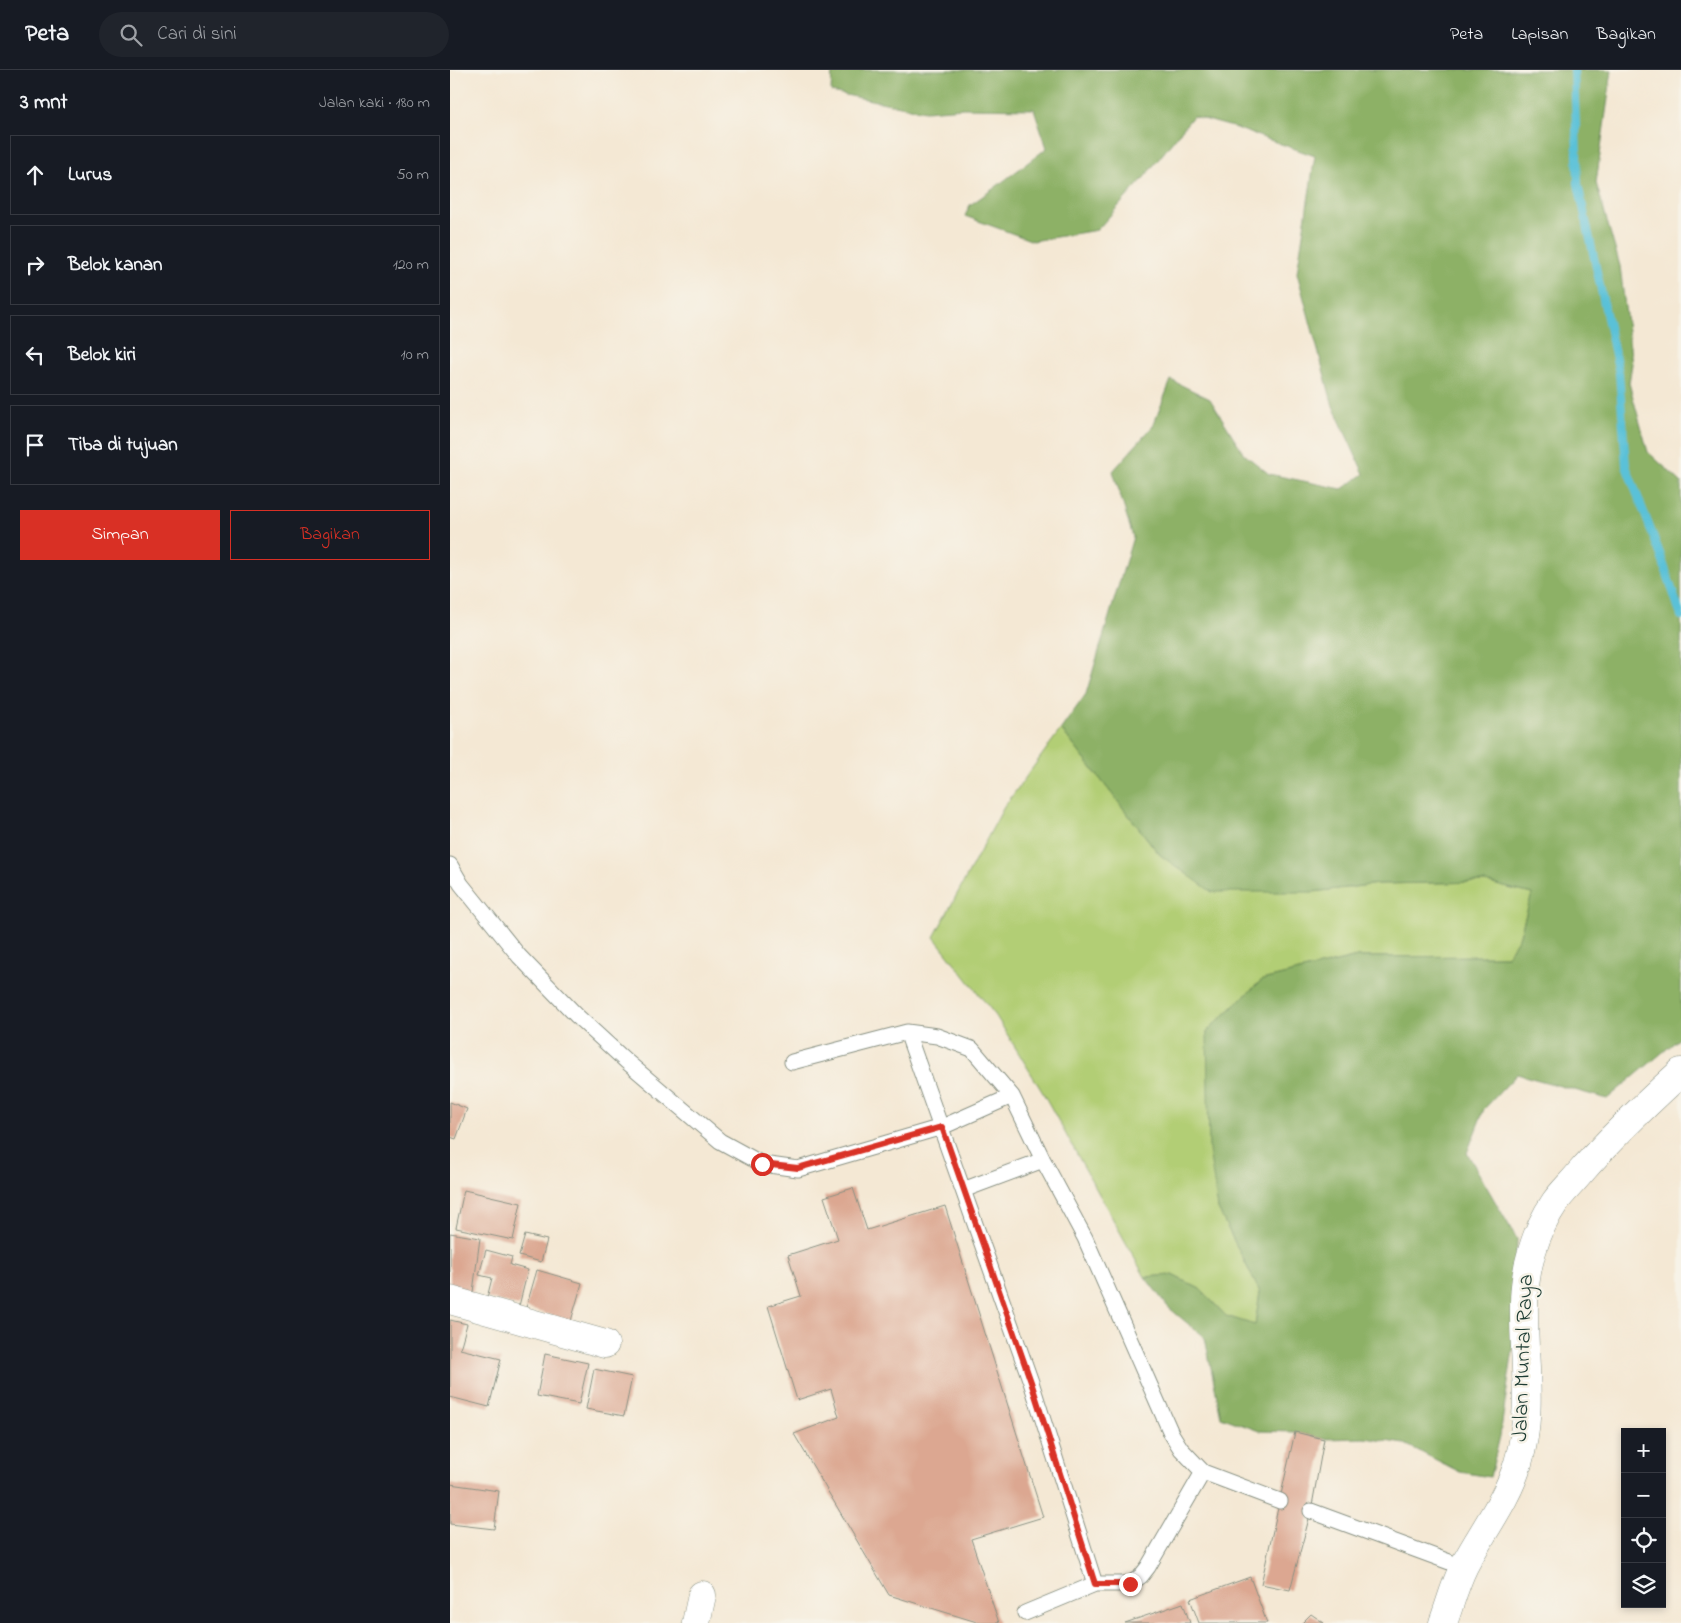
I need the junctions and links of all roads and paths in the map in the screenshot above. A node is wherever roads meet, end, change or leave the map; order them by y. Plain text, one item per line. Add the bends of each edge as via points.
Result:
1 (450, 865) edge
2 (908, 1032) junction
3 (792, 1062) dead end
4 (1681, 1072) edge
5 (1012, 1096) junction
6 (942, 1127) junction
7 (1043, 1160) junction
8 (963, 1190) junction
9 (450, 1300) edge
10 (605, 1344) dead end
11 (1203, 1472) junction
12 (1280, 1501) dead end
13 (1312, 1511) dead end
14 (1464, 1568) junction
15 (1095, 1584) junction
16 (702, 1595) dead end
17 (1025, 1613) dead end
18 (696, 1623) edge
19 (1443, 1623) edge

1 - 6 lane via 461,884 519,956 577,1016 720,1141 762,1164 798,1168
2 - 3 lane
2 - 5 lane via 937,1036 972,1049
2 - 6 lane
4 - 14 main road, Jalan Muntal Raya via 1593,1158 1555,1202 1536,1238 1525,1284 1526,1420 1518,1464
5 - 6 lane
5 - 7 lane
6 - 8 lane
7 - 8 lane
7 - 11 lane via 1086,1238 1171,1433 1180,1449
8 - 15 lane via 1031,1382
9 - 10 main road
11 - 12 lane
11 - 15 lane via 1141,1576 1130,1584
13 - 14 lane
14 - 19 main road, Jalan Muntal Raya
15 - 17 lane
16 - 18 main road

